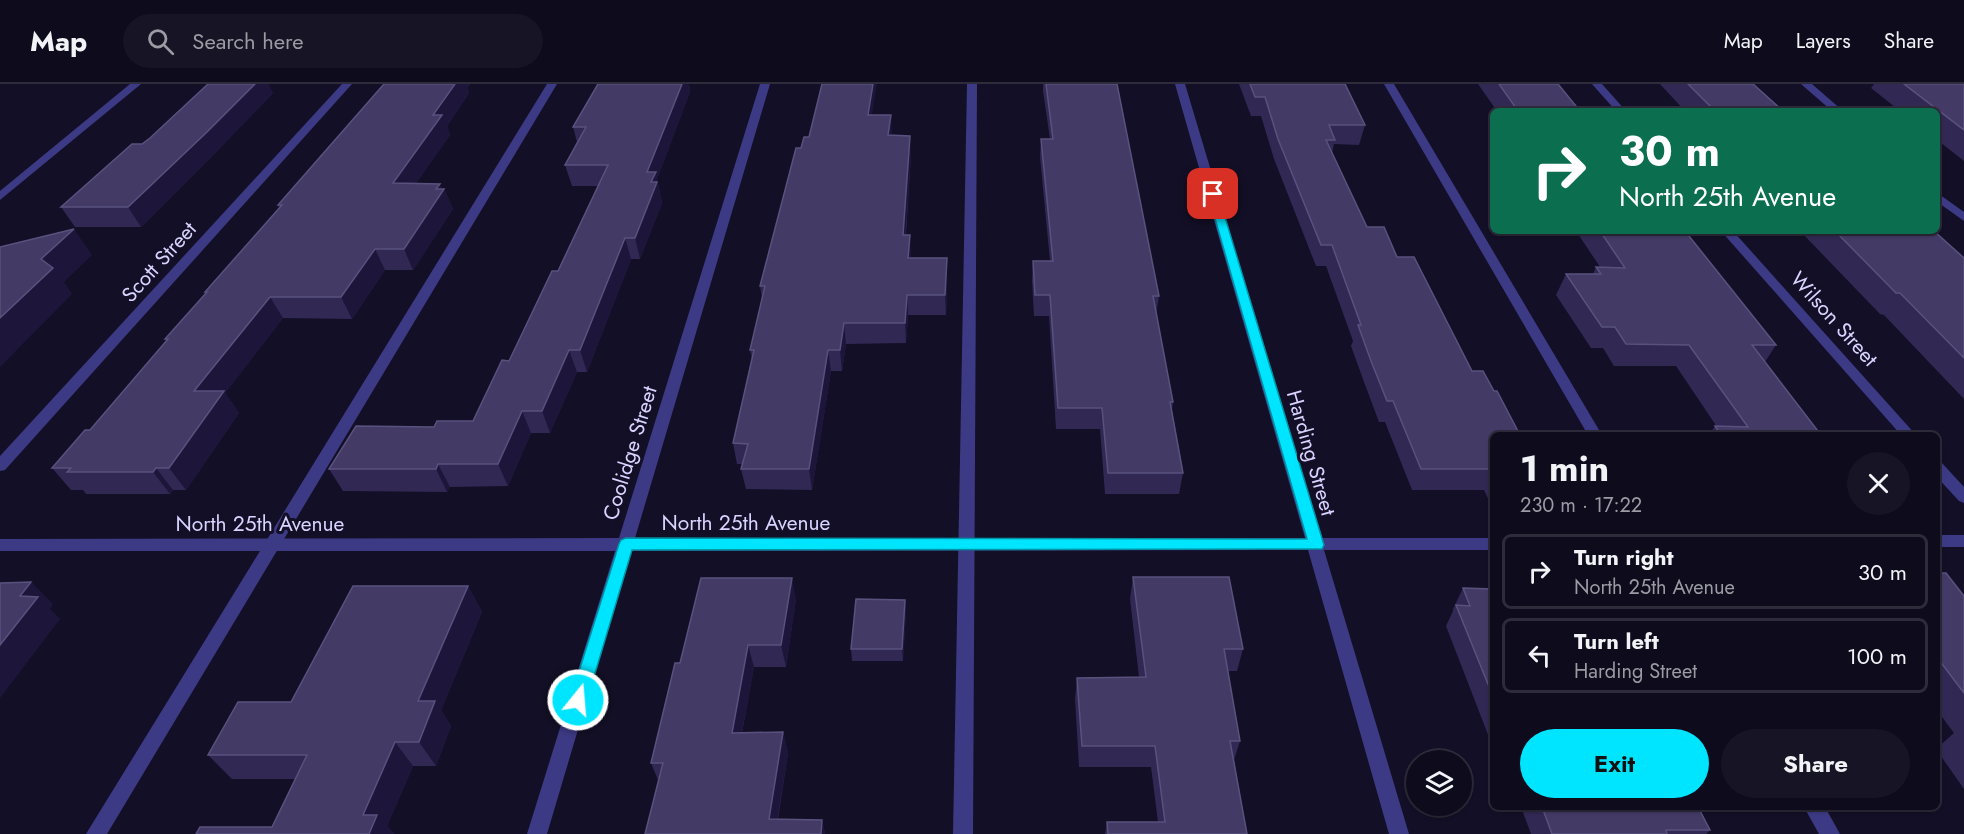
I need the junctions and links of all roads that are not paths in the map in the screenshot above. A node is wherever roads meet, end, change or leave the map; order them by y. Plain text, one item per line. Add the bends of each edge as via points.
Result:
1 (136, 84) edge
2 (347, 84) edge
3 (552, 84) edge
4 (765, 84) edge
5 (972, 84) edge
6 (1180, 84) edge
7 (1389, 84) edge
8 (1597, 84) edge
9 (1806, 84) edge
10 (1618, 108) edge
11 (1834, 108) edge
12 (0, 197) edge
13 (1940, 198) edge
14 (1964, 218) edge
15 (1730, 234) edge
16 (1593, 432) edge
17 (1906, 432) edge
18 (0, 466) edge
19 (1940, 471) edge
20 (1964, 498) edge
21 (1964, 541) edge
22 (1940, 542) edge
23 (626, 544) junction
24 (966, 544) junction
25 (1490, 544) edge
26 (0, 545) edge
27 (272, 545) junction
28 (1316, 545) junction
29 (1816, 810) edge
30 (96, 834) edge
31 (537, 834) edge
32 (963, 834) edge
33 (1399, 834) edge
34 (1830, 834) edge

1 - 12 street
2 - 18 street, Scott Street
3 - 27 street
4 - 23 street, Coolidge Street
5 - 24 street
6 - 28 street, Harding Street
7 - 16 street
8 - 10 street
9 - 11 street
13 - 14 street
15 - 17 street, Wilson Street
19 - 20 street
21 - 22 street
23 - 24 street, North 25th Avenue
23 - 27 street, North 25th Avenue
23 - 31 street, Coolidge Street
24 - 28 street, North 25th Avenue
24 - 32 street
25 - 28 street, North 25th Avenue
26 - 27 street, North 25th Avenue
27 - 30 street
28 - 33 street, Harding Street
29 - 34 street

